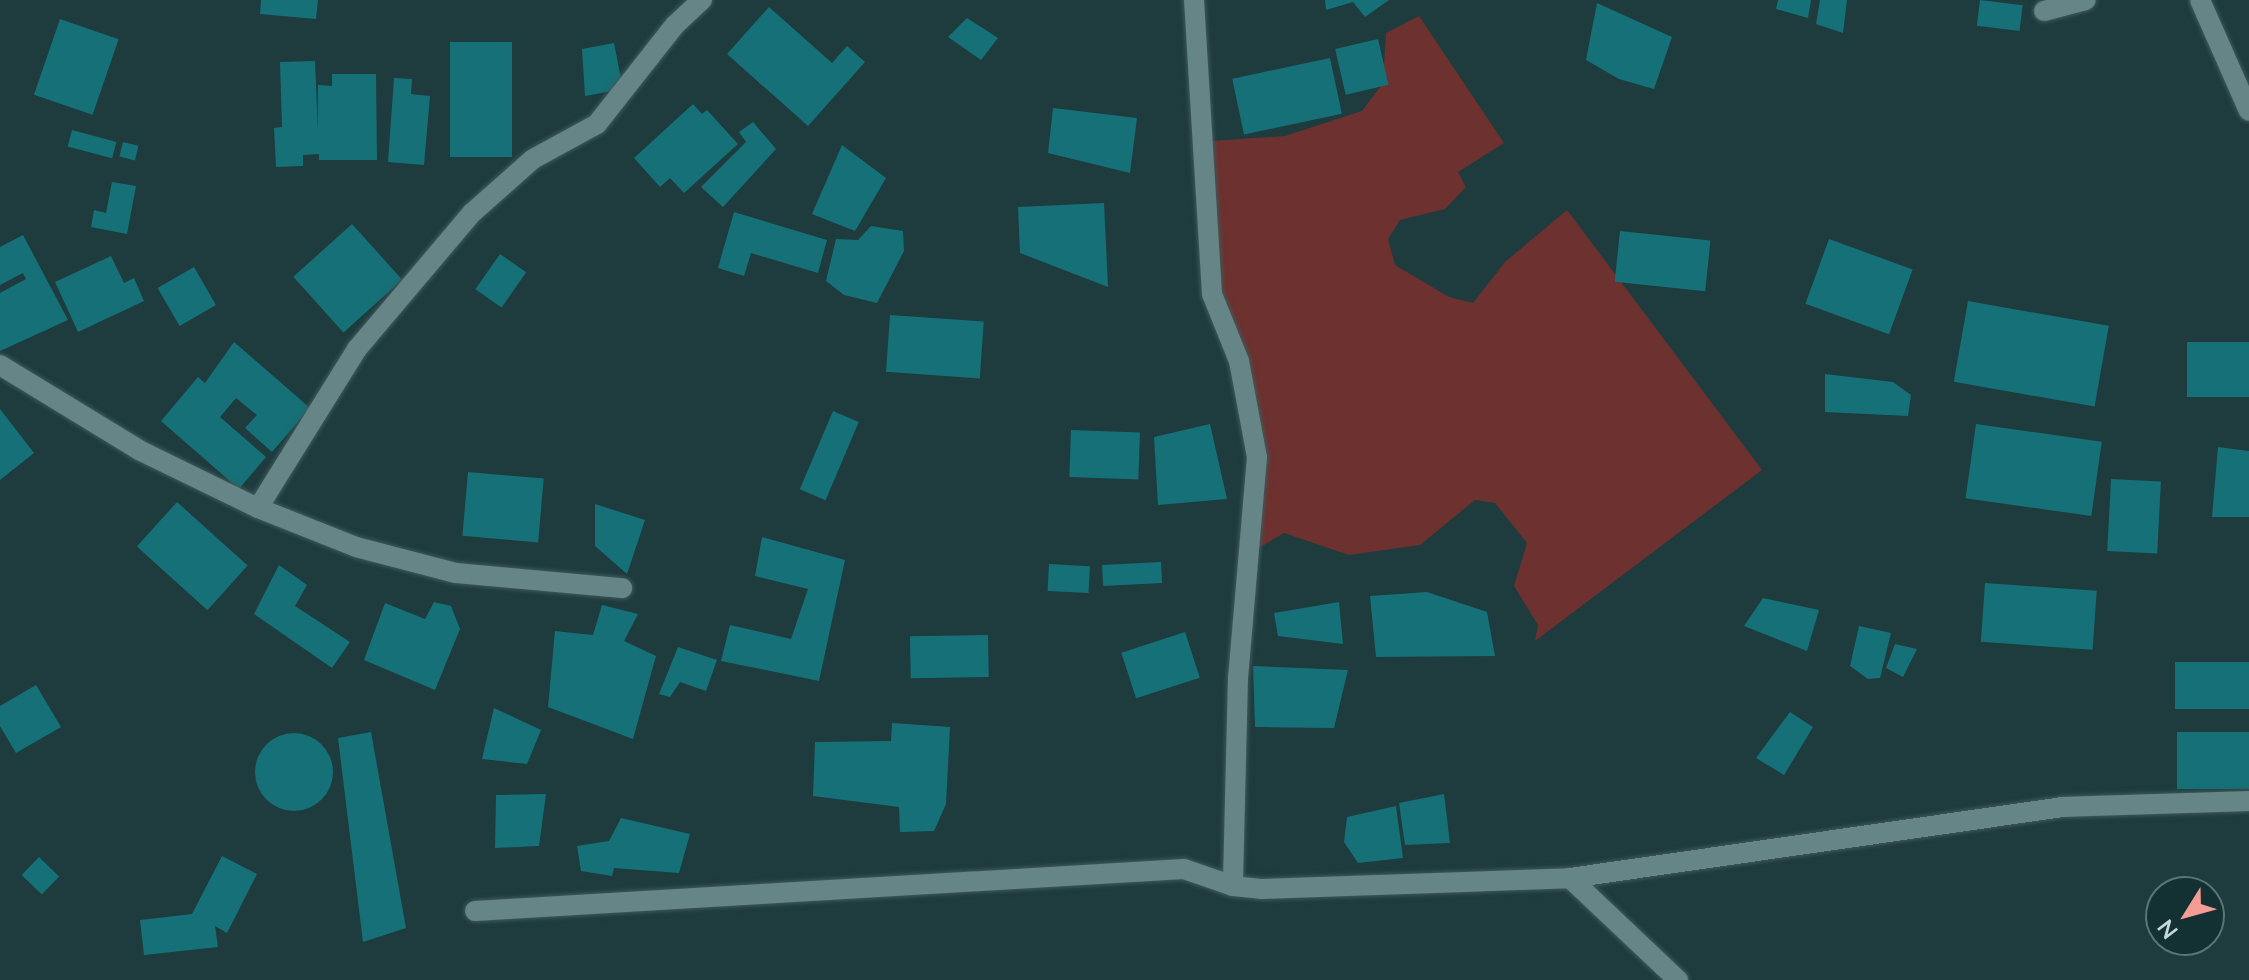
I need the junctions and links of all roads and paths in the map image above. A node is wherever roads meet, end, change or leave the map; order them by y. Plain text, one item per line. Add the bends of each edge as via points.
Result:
1 (702, 0) edge
2 (1194, 0) edge
3 (2086, 0) edge
4 (2200, 0) edge
5 (2044, 11) dead end
6 (2249, 111) edge
7 (0, 365) edge
8 (258, 508) junction
9 (622, 588) dead end
10 (2249, 801) edge
11 (1570, 878) junction
12 (1233, 886) junction
13 (475, 911) dead end
14 (1678, 980) edge

1 - 8 street via 675,25 597,124 533,159 472,213 357,349
2 - 12 street via 1212,294 1239,361 1257,457 1238,677
3 - 5 street
4 - 6 street
7 - 8 street via 139,450
8 - 9 street via 356,547 456,573
10 - 11 street via 2062,807
11 - 12 street
11 - 14 street
12 - 13 street via 1184,869

